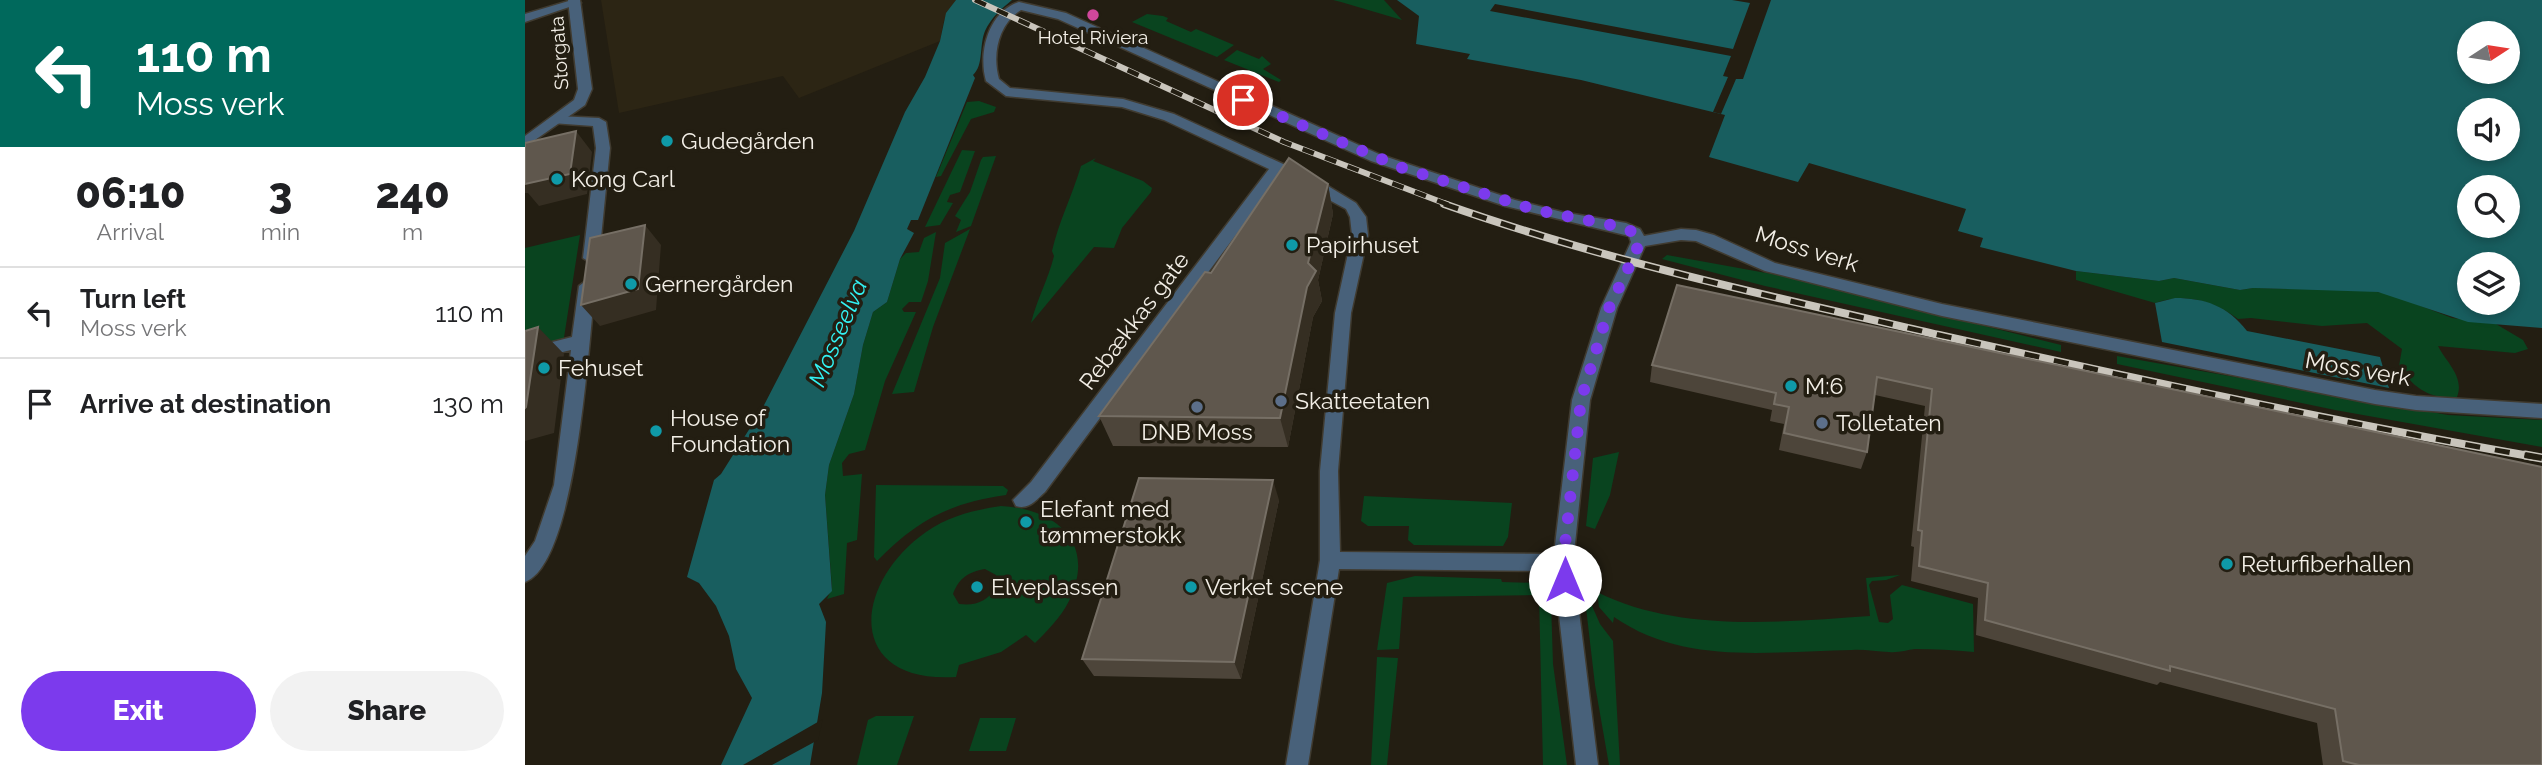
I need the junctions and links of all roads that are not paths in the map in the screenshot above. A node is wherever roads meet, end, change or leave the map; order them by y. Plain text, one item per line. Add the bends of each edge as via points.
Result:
1 (574, 1) edge
2 (525, 18) edge
3 (557, 120) junction
4 (525, 144) edge
5 (1278, 167) junction
6 (1639, 242) junction
7 (578, 342) junction
8 (525, 355) edge
9 (2542, 411) edge
10 (1023, 500) dead end
11 (1330, 560) junction
12 (1563, 563) junction
13 (525, 573) edge
14 (1297, 765) edge
15 (1587, 765) edge

1 - 2 street
1 - 3 street, Storgata via 585,89 580,102
3 - 4 street
3 - 7 street via 599,122 602,160
5 - 6 street via 1138,106 1006,92 992,79 994,36 1009,12 1019,6 1042,9 1376,158 1510,203 1621,227 1635,233
5 - 10 street, Rebækkas gate via 1038,487
5 - 11 street via 1351,206 1358,217 1360,235 1343,313 1329,471
6 - 9 street, Moss verk via 1689,233 1714,238 1771,267 1943,310 2375,397
6 - 12 street via 1609,308 1581,400
7 - 8 street
7 - 13 street via 558,505 544,544
11 - 12 street
11 - 14 street
12 - 15 street

